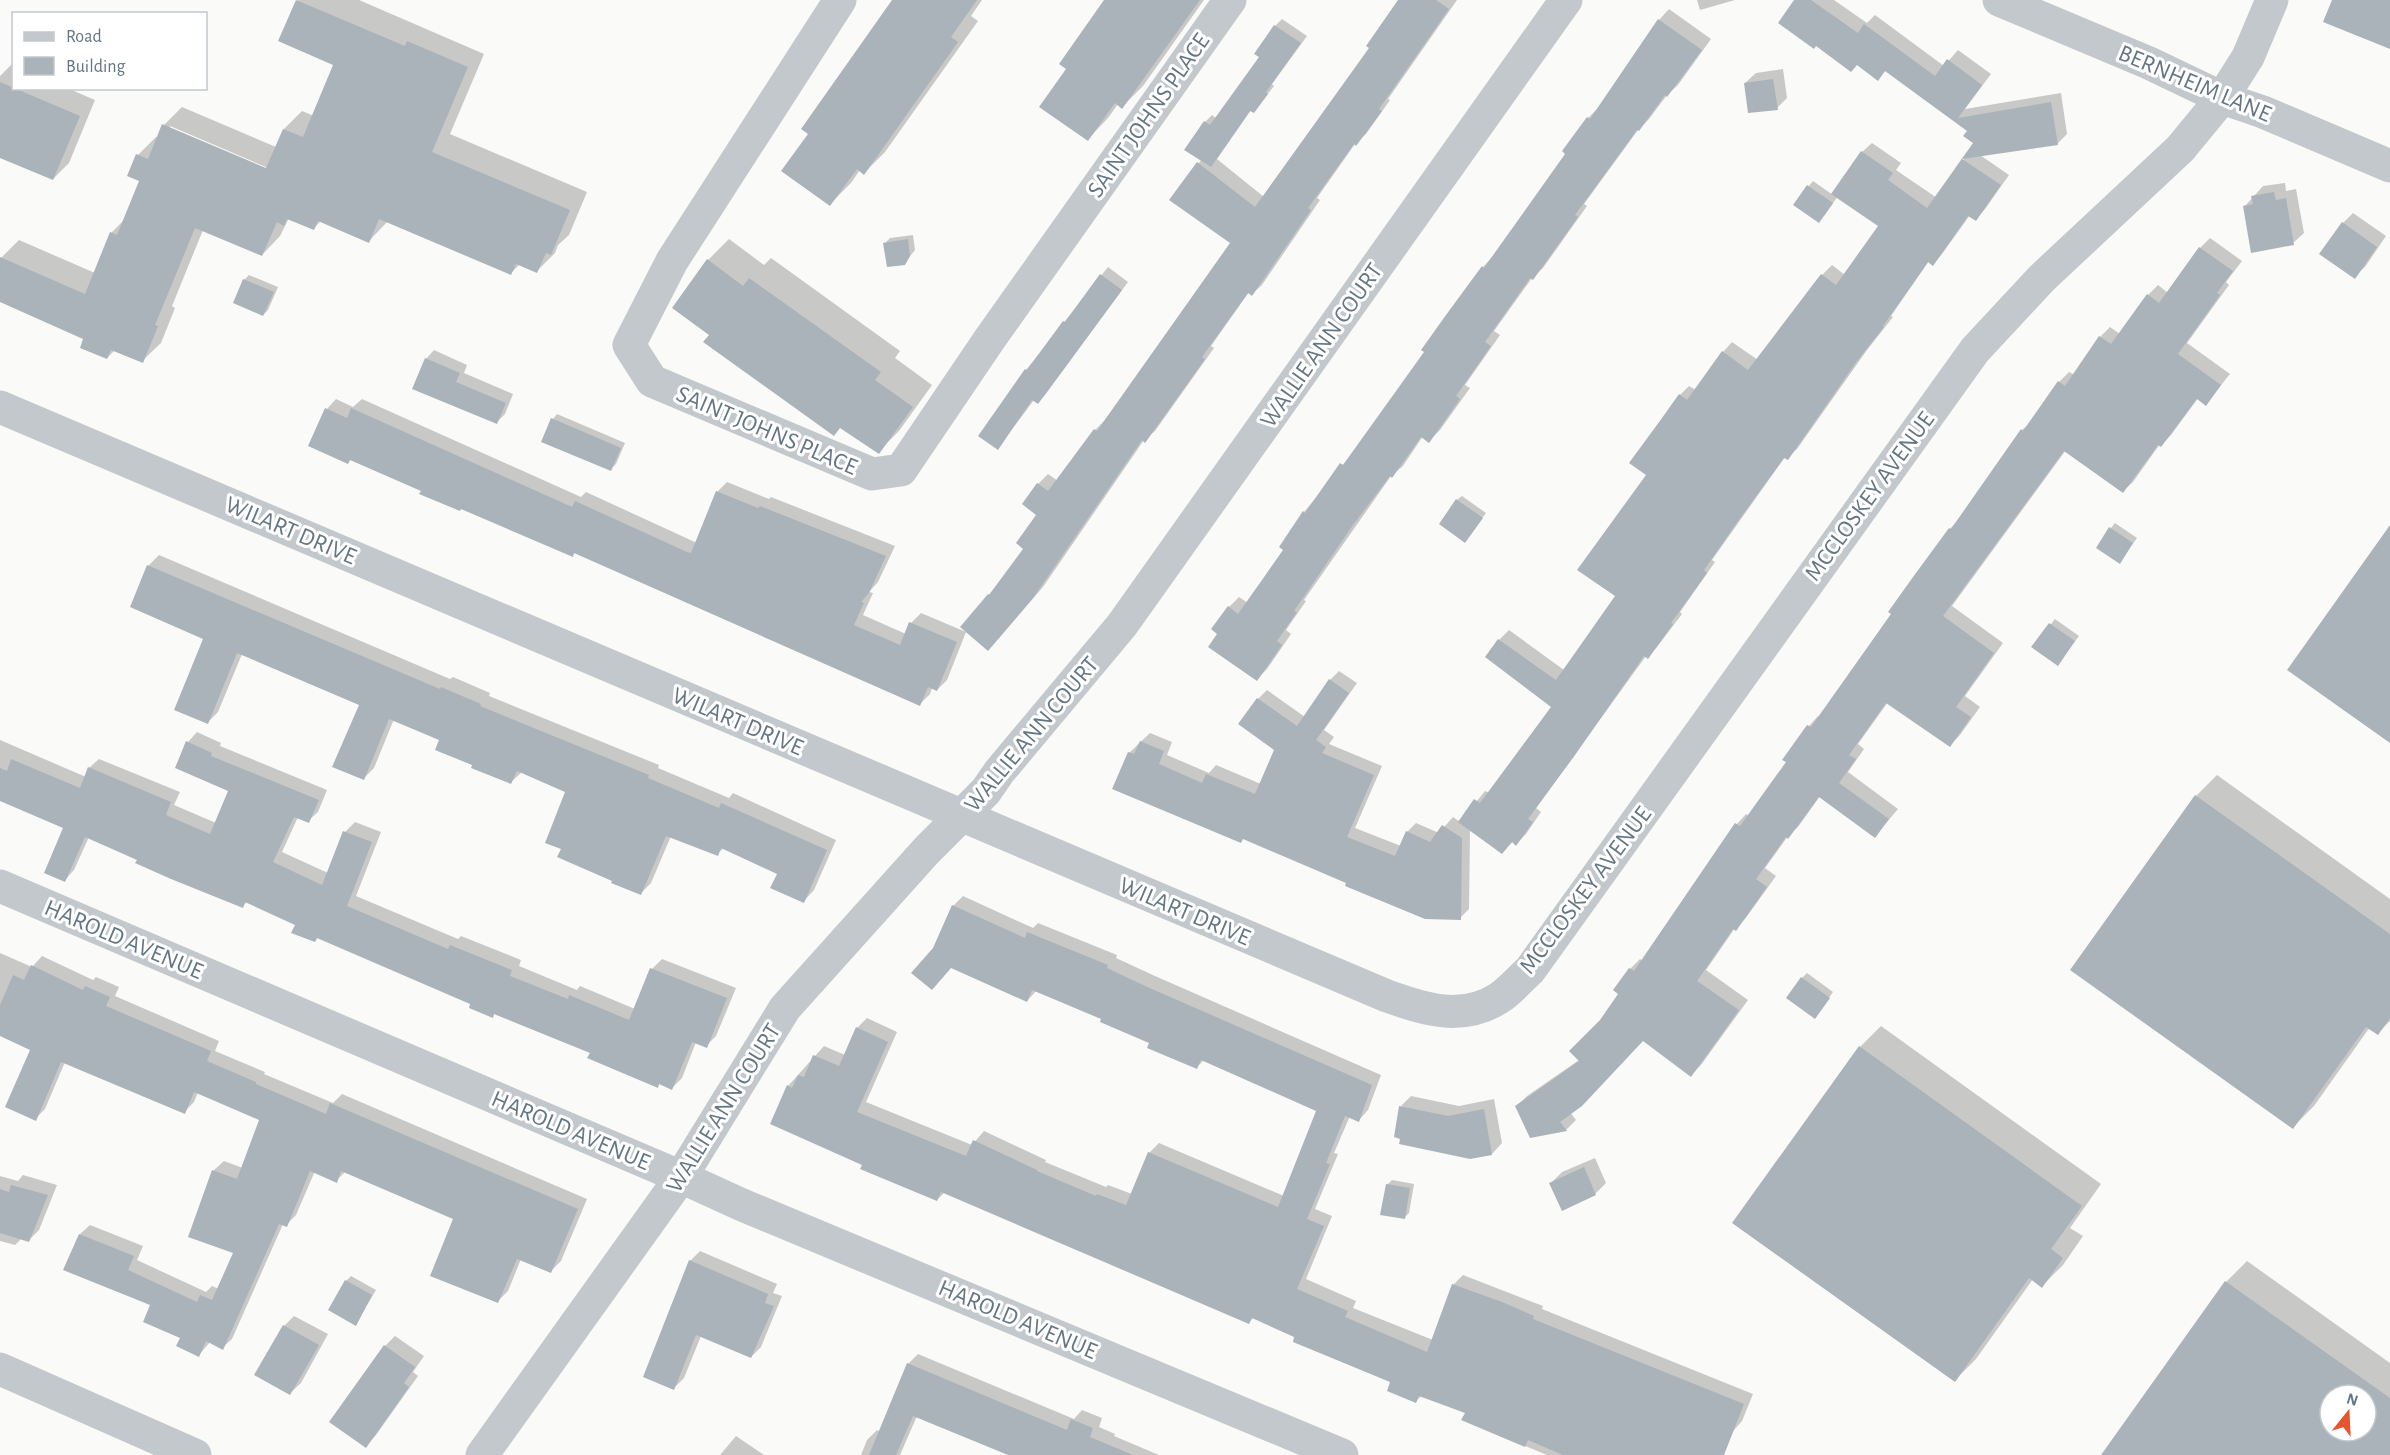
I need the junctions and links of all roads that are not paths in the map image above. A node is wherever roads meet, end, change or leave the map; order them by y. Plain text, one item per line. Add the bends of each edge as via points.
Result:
1 (840, 0) edge
2 (1230, 0) edge
3 (1566, 0) edge
4 (2000, 0) edge
5 (2272, 0) edge
6 (2222, 98) junction
7 (2390, 166) edge
8 (0, 407) edge
9 (962, 816) junction
10 (0, 886) edge
11 (1481, 1006) joint
12 (681, 1177) junction
13 (0, 1369) edge
14 (195, 1455) edge
15 (482, 1455) edge
16 (1342, 1455) edge

1 - 2 street, SAINT JOHNS PLACE via 672,261 628,345 652,381 872,474 902,470 989,340
3 - 9 street, WALLIE ANN COURT via 1122,626
4 - 6 street, BERNHEIM LANE
5 - 6 street, MCCLOSKEY AVENUE via 2248,57
6 - 7 street, BERNHEIM LANE
6 - 11 street, MCCLOSKEY AVENUE via 2180,149 2042,278 1975,350 1530,970 1499,998
8 - 9 street, WILART DRIVE
9 - 11 street, WILART DRIVE via 1427,1011 1460,1012
9 - 12 street, WALLIE ANN COURT via 785,1008
10 - 12 street, HAROLD AVENUE
12 - 15 street, WALLIE ANN COURT
12 - 16 street, HAROLD AVENUE
13 - 14 street

